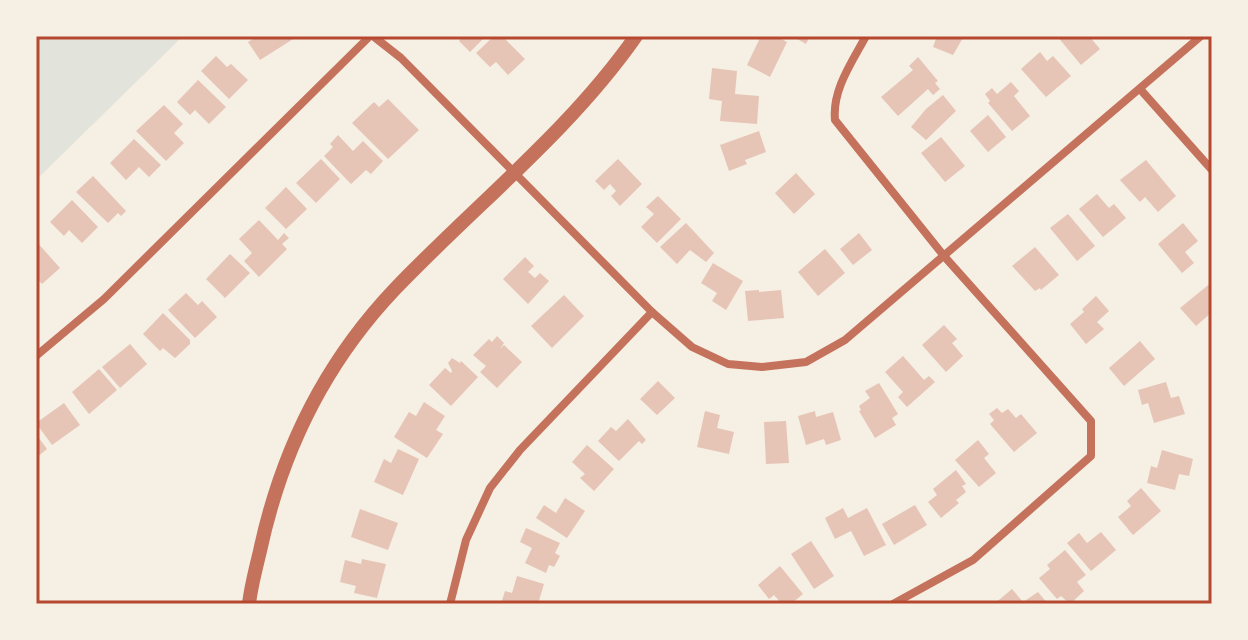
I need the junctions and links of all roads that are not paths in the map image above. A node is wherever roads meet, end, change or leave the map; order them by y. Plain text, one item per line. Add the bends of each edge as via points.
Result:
1 (372, 36) edge
2 (636, 36) edge
3 (866, 36) edge
4 (1201, 36) edge
5 (1140, 89) junction
6 (1212, 170) edge
7 (514, 172) junction
8 (944, 256) junction
9 (652, 312) junction
10 (36, 356) edge
11 (249, 604) edge
12 (450, 604) edge
13 (893, 604) edge

1 - 7 street via 401,58
1 - 10 street via 104,299
2 - 7 street
3 - 8 street via 841,84 835,120
4 - 5 street
5 - 6 street
5 - 8 street
7 - 9 street
7 - 11 street via 393,291 322,384 269,508
8 - 9 street via 845,340 806,362 728,364 692,347
8 - 13 street via 1091,421 1091,456 973,560
9 - 12 street via 490,488 466,540

